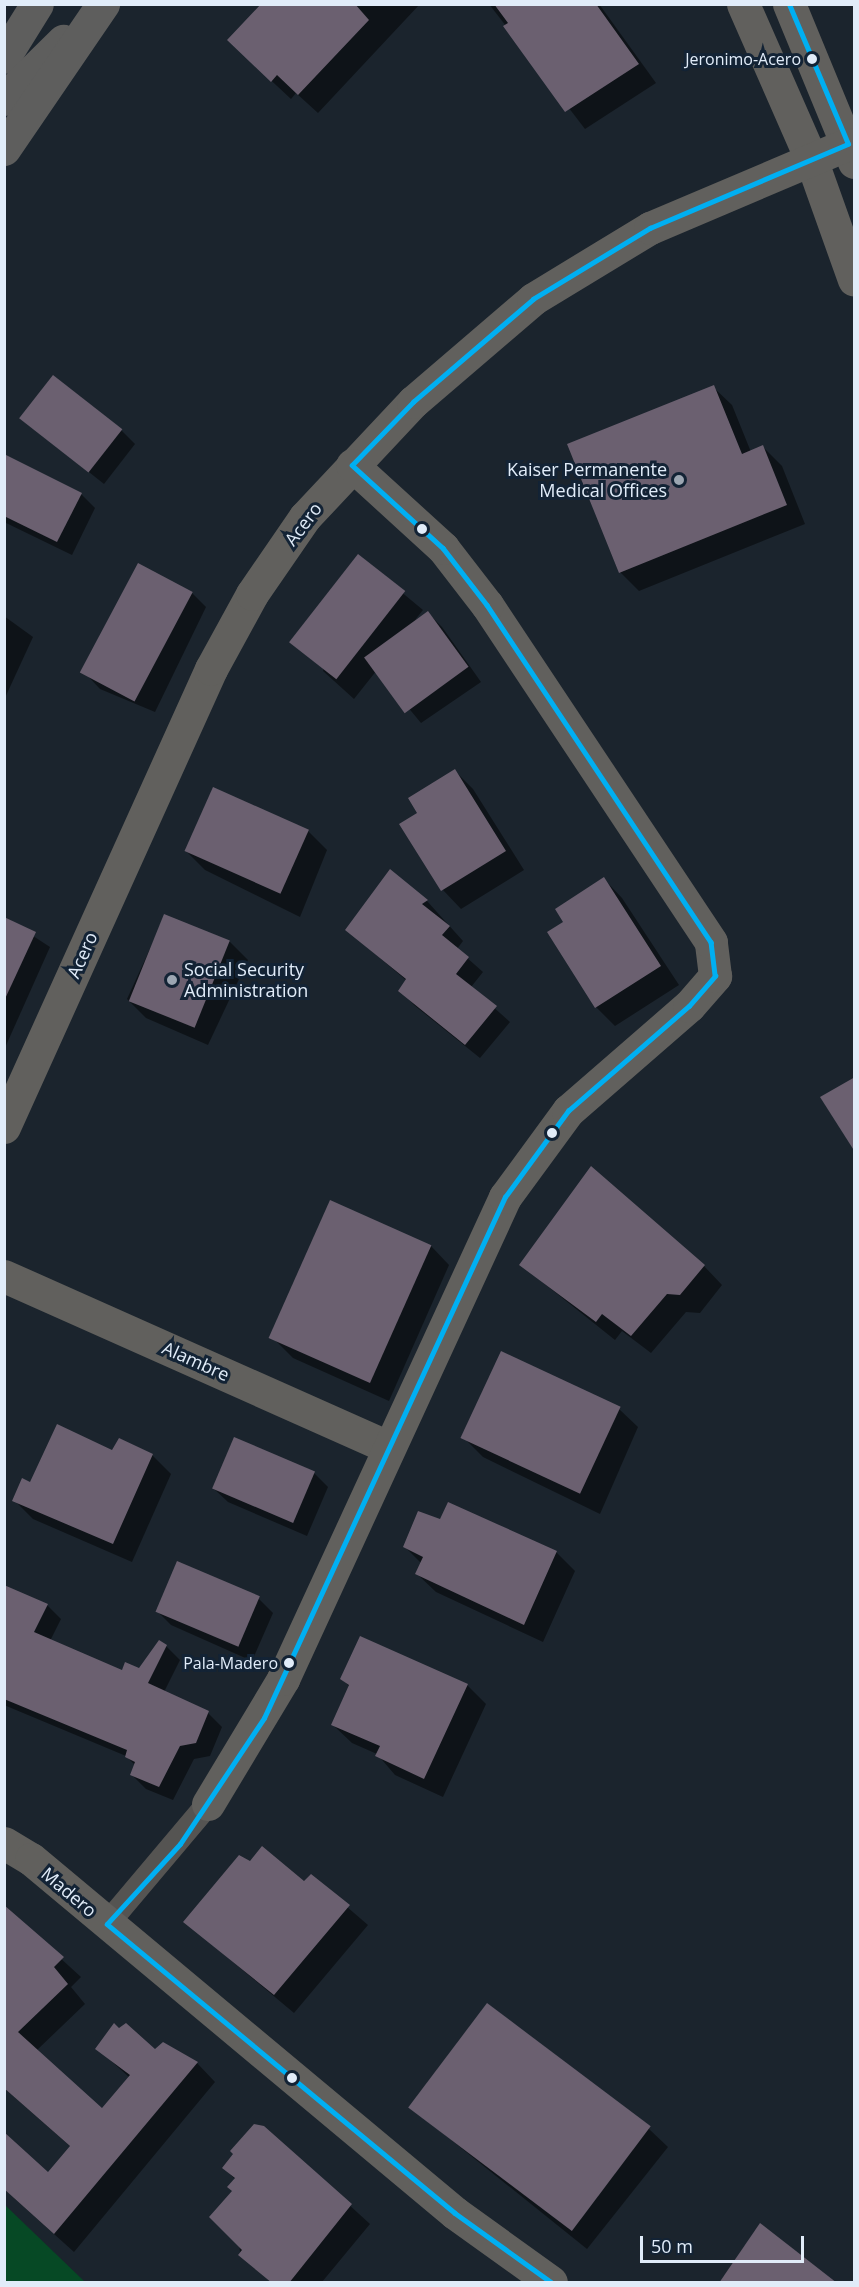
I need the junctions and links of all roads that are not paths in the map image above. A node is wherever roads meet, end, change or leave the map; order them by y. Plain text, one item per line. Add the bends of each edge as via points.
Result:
1 (37, 4) edge
2 (743, 4) edge
3 (789, 4) edge
4 (97, 12) edge
5 (4, 57) edge
6 (4, 99) edge
7 (4, 149) edge
8 (851, 153) edge
9 (811, 159) junction
10 (855, 280) edge
11 (352, 465) junction
12 (4, 1127) edge
13 (4, 1275) edge
14 (388, 1447) junction
15 (208, 1804) joint
16 (4, 1844) edge
17 (107, 1924) junction
18 (551, 2283) edge

1 - 5 main road
2 - 9 street
3 - 8 street
4 - 6 main road via 38,60
4 - 7 main road
8 - 9 street, Acero
9 - 10 street
9 - 11 street, Acero via 650,228 533,299 413,402
11 - 12 street, Acero via 272,565 211,669
11 - 14 street via 443,548 488,605 711,942 715,976 689,1006 568,1111 534,1154 505,1197 460,1287
13 - 14 street, Alambre
14 - 15 street via 264,1718
15 - 17 street
16 - 17 street, Madero
17 - 18 street, Madero via 455,2213

